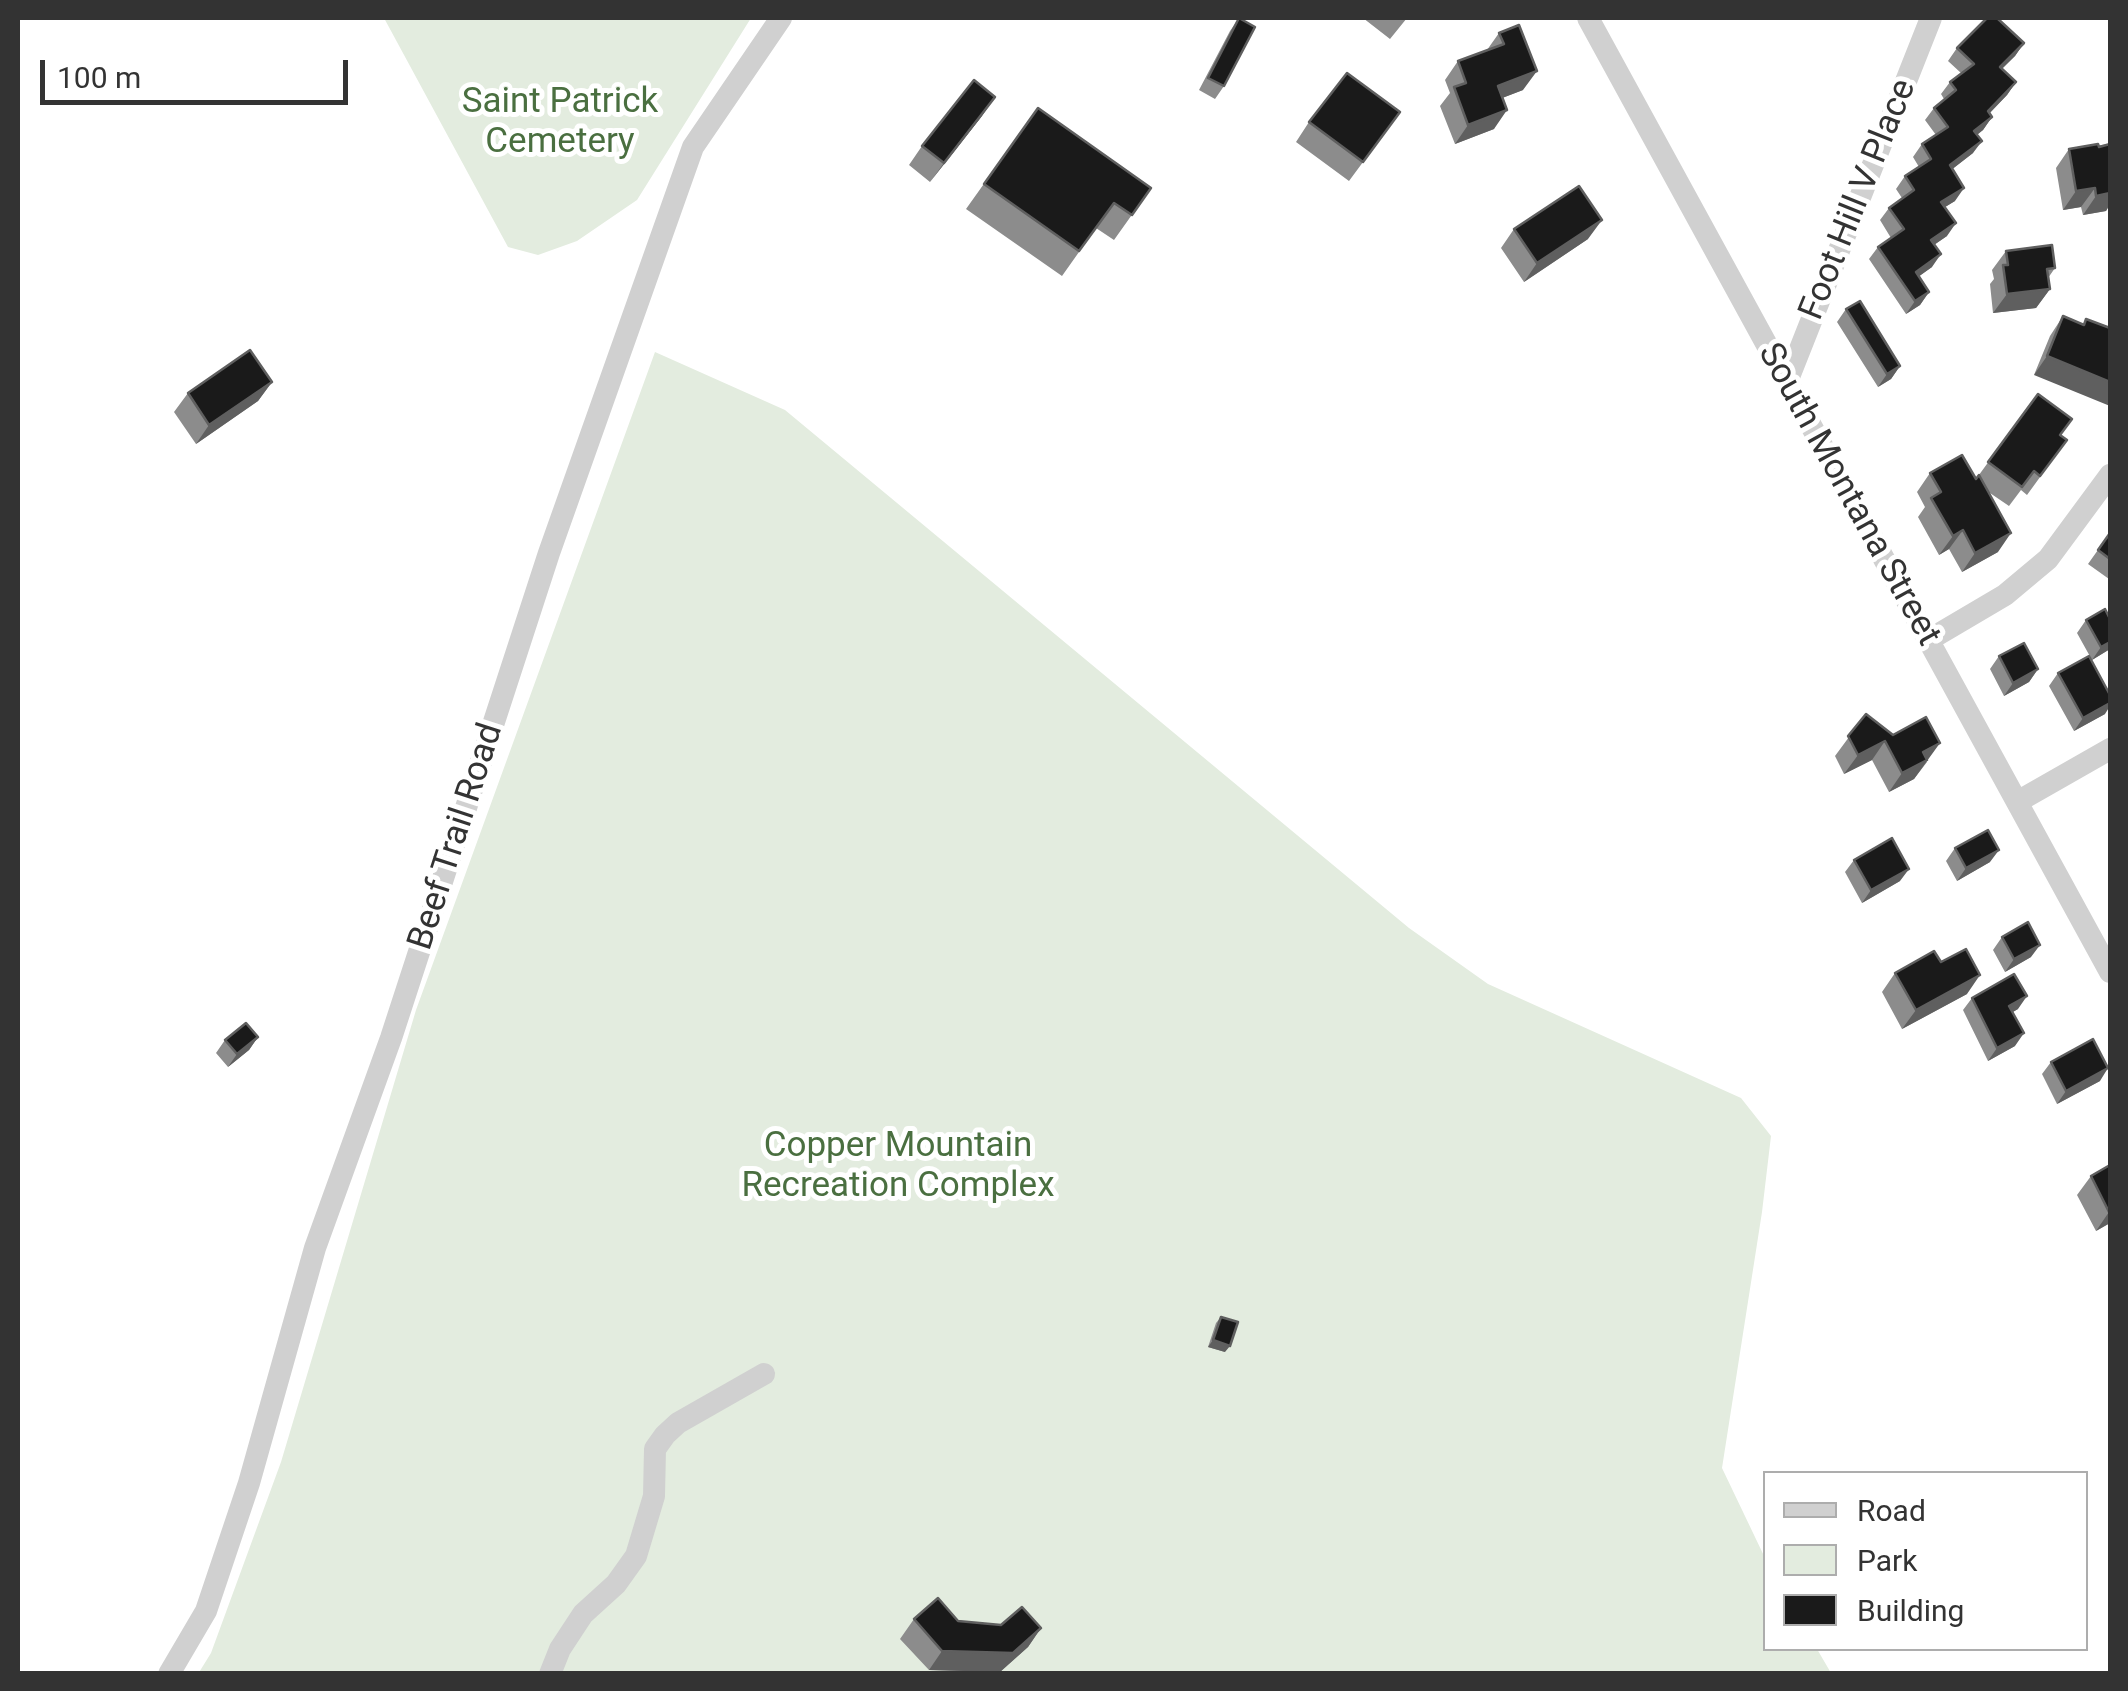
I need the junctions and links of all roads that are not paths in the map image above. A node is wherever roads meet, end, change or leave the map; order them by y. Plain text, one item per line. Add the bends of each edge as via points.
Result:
1 (781, 18) edge
2 (1588, 18) edge
3 (1931, 18) edge
4 (1787, 382) junction
5 (2110, 475) edge
6 (1927, 640) junction
7 (2110, 748) edge
8 (2018, 802) junction
9 (2110, 972) edge
10 (764, 1374) dead end
11 (169, 1674) edge
12 (550, 1674) edge

1 - 11 street, Beef Trail Road via 693,148 315,1248 218,1576
2 - 4 street, South Montana Street
3 - 4 street, Foot Hill V Place
4 - 6 street, South Montana Street
5 - 6 street via 2048,560 2005,595
6 - 8 street, South Montana Street
7 - 8 street
8 - 9 street, South Montana Street
10 - 12 street via 665,1435 655,1450 654,1496 636,1556 583,1614

